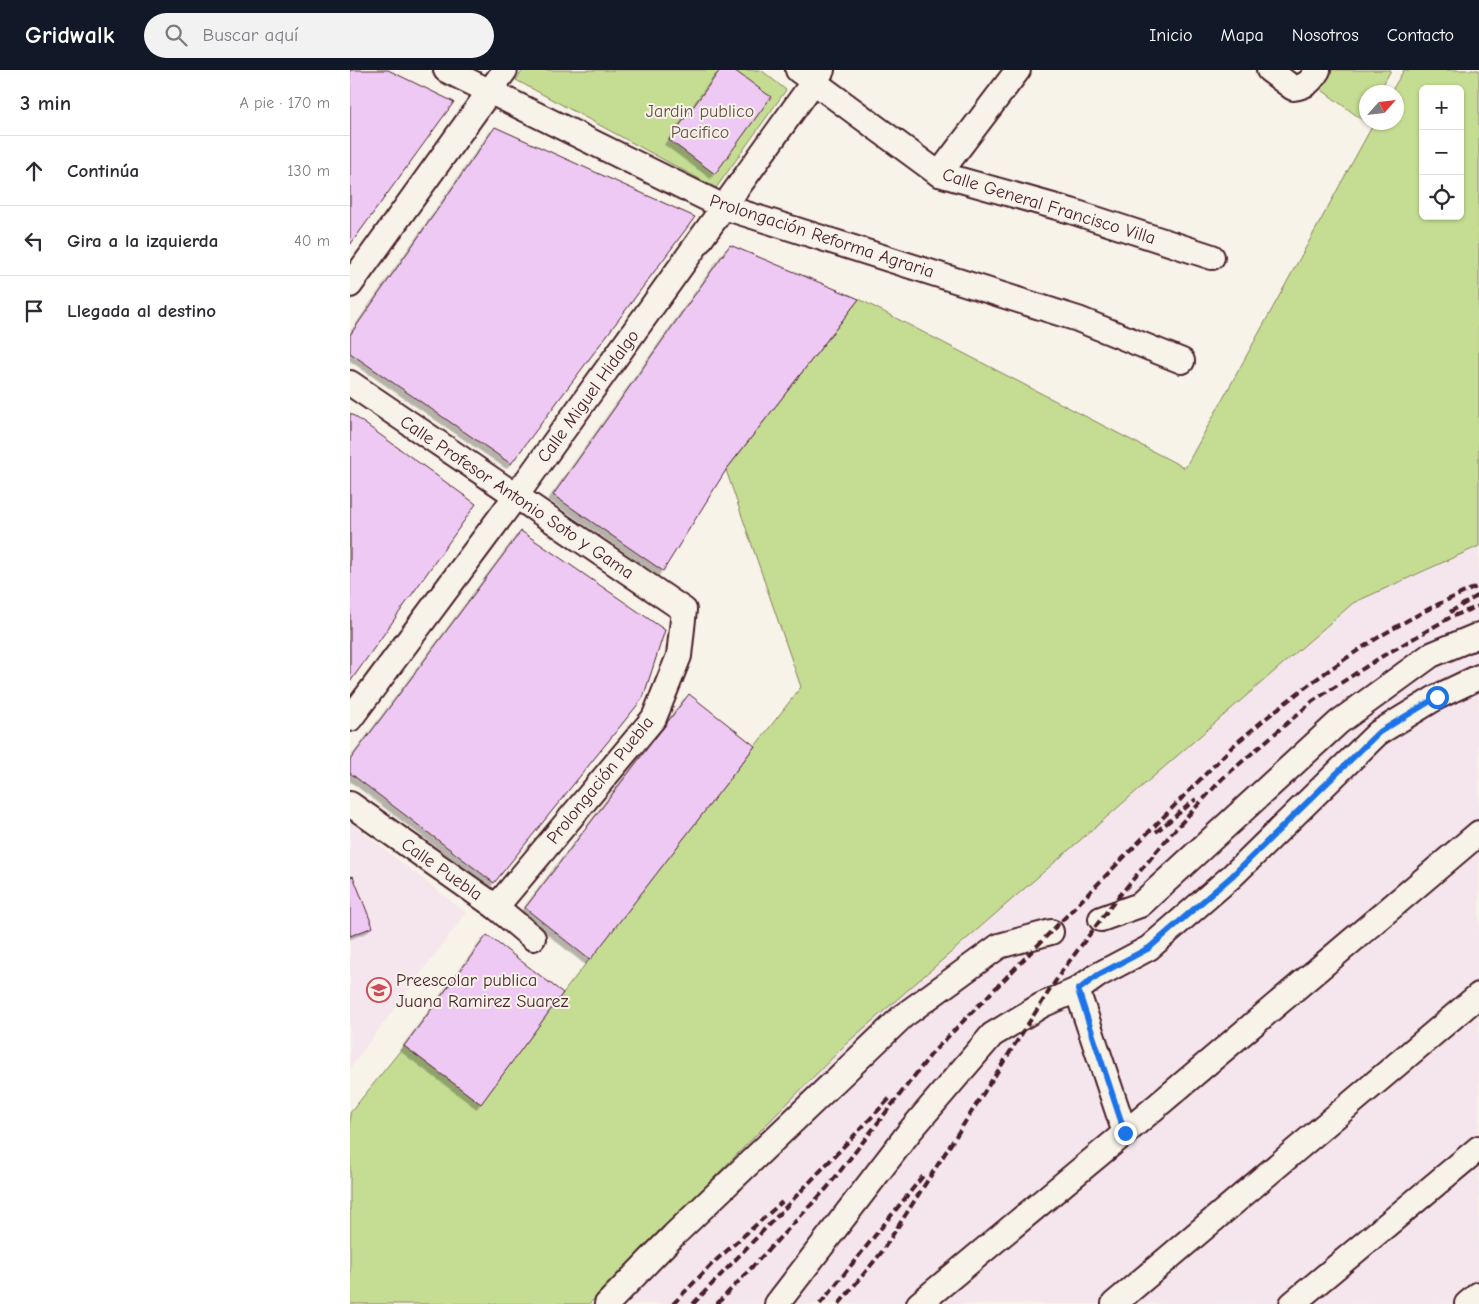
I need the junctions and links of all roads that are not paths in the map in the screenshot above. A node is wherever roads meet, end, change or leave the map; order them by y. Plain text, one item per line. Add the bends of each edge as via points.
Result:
1 (446, 70) edge
2 (505, 70) edge
3 (1018, 70) edge
4 (1269, 70) edge
5 (811, 74) edge
6 (1315, 75) edge
7 (490, 92) junction
8 (939, 174) junction
9 (724, 207) junction
10 (1212, 257) dead end
11 (350, 285) edge
12 (1182, 361) dead end
13 (350, 383) edge
14 (516, 496) junction
15 (684, 610) joint
16 (1479, 635) edge
17 (1479, 677) edge
18 (350, 719) edge
19 (350, 804) edge
20 (1479, 833) edge
21 (496, 907) junction
22 (1101, 919) dead end
23 (1051, 932) dead end
24 (533, 938) dead end
25 (1078, 990) junction
26 (1479, 995) edge
27 (1125, 1133) junction
28 (1479, 1148) edge
29 (1479, 1294) edge
30 (607, 1304) edge
31 (777, 1304) edge
32 (919, 1304) edge
33 (1114, 1304) edge
34 (1292, 1304) edge
35 (1467, 1304) edge

1 - 7 street, Prolongación Reforma Agraria
2 - 7 street
3 - 8 street
4 - 6 street via 1293,88 1303,87
5 - 8 street, Calle General Francisco Villa
5 - 9 street, Calle Miguel Hidalgo
7 - 9 street, Prolongación Reforma Agraria
7 - 11 street
8 - 10 street, Calle General Francisco Villa via 1071,211
9 - 12 street, Prolongación Reforma Agraria via 1078,319
9 - 14 street, Calle Miguel Hidalgo
13 - 14 street, Calle Profesor Antonio Soto y Gama
14 - 15 street, Calle Profesor Antonio Soto y Gama
14 - 18 street, Calle Miguel Hidalgo
15 - 21 street, Prolongación Puebla via 679,656 654,718
16 - 22 street via 1431,655 1339,722 1140,905
17 - 25 street via 1437,697 1378,733 1232,876 1149,948 1098,975
19 - 21 street, Calle Puebla
20 - 27 street
21 - 24 street, Calle Puebla
23 - 30 street via 999,946 903,1016 674,1235
25 - 27 street
25 - 31 street via 1042,1004 992,1035 910,1131
26 - 33 street
27 - 32 street
28 - 34 street
29 - 35 street

